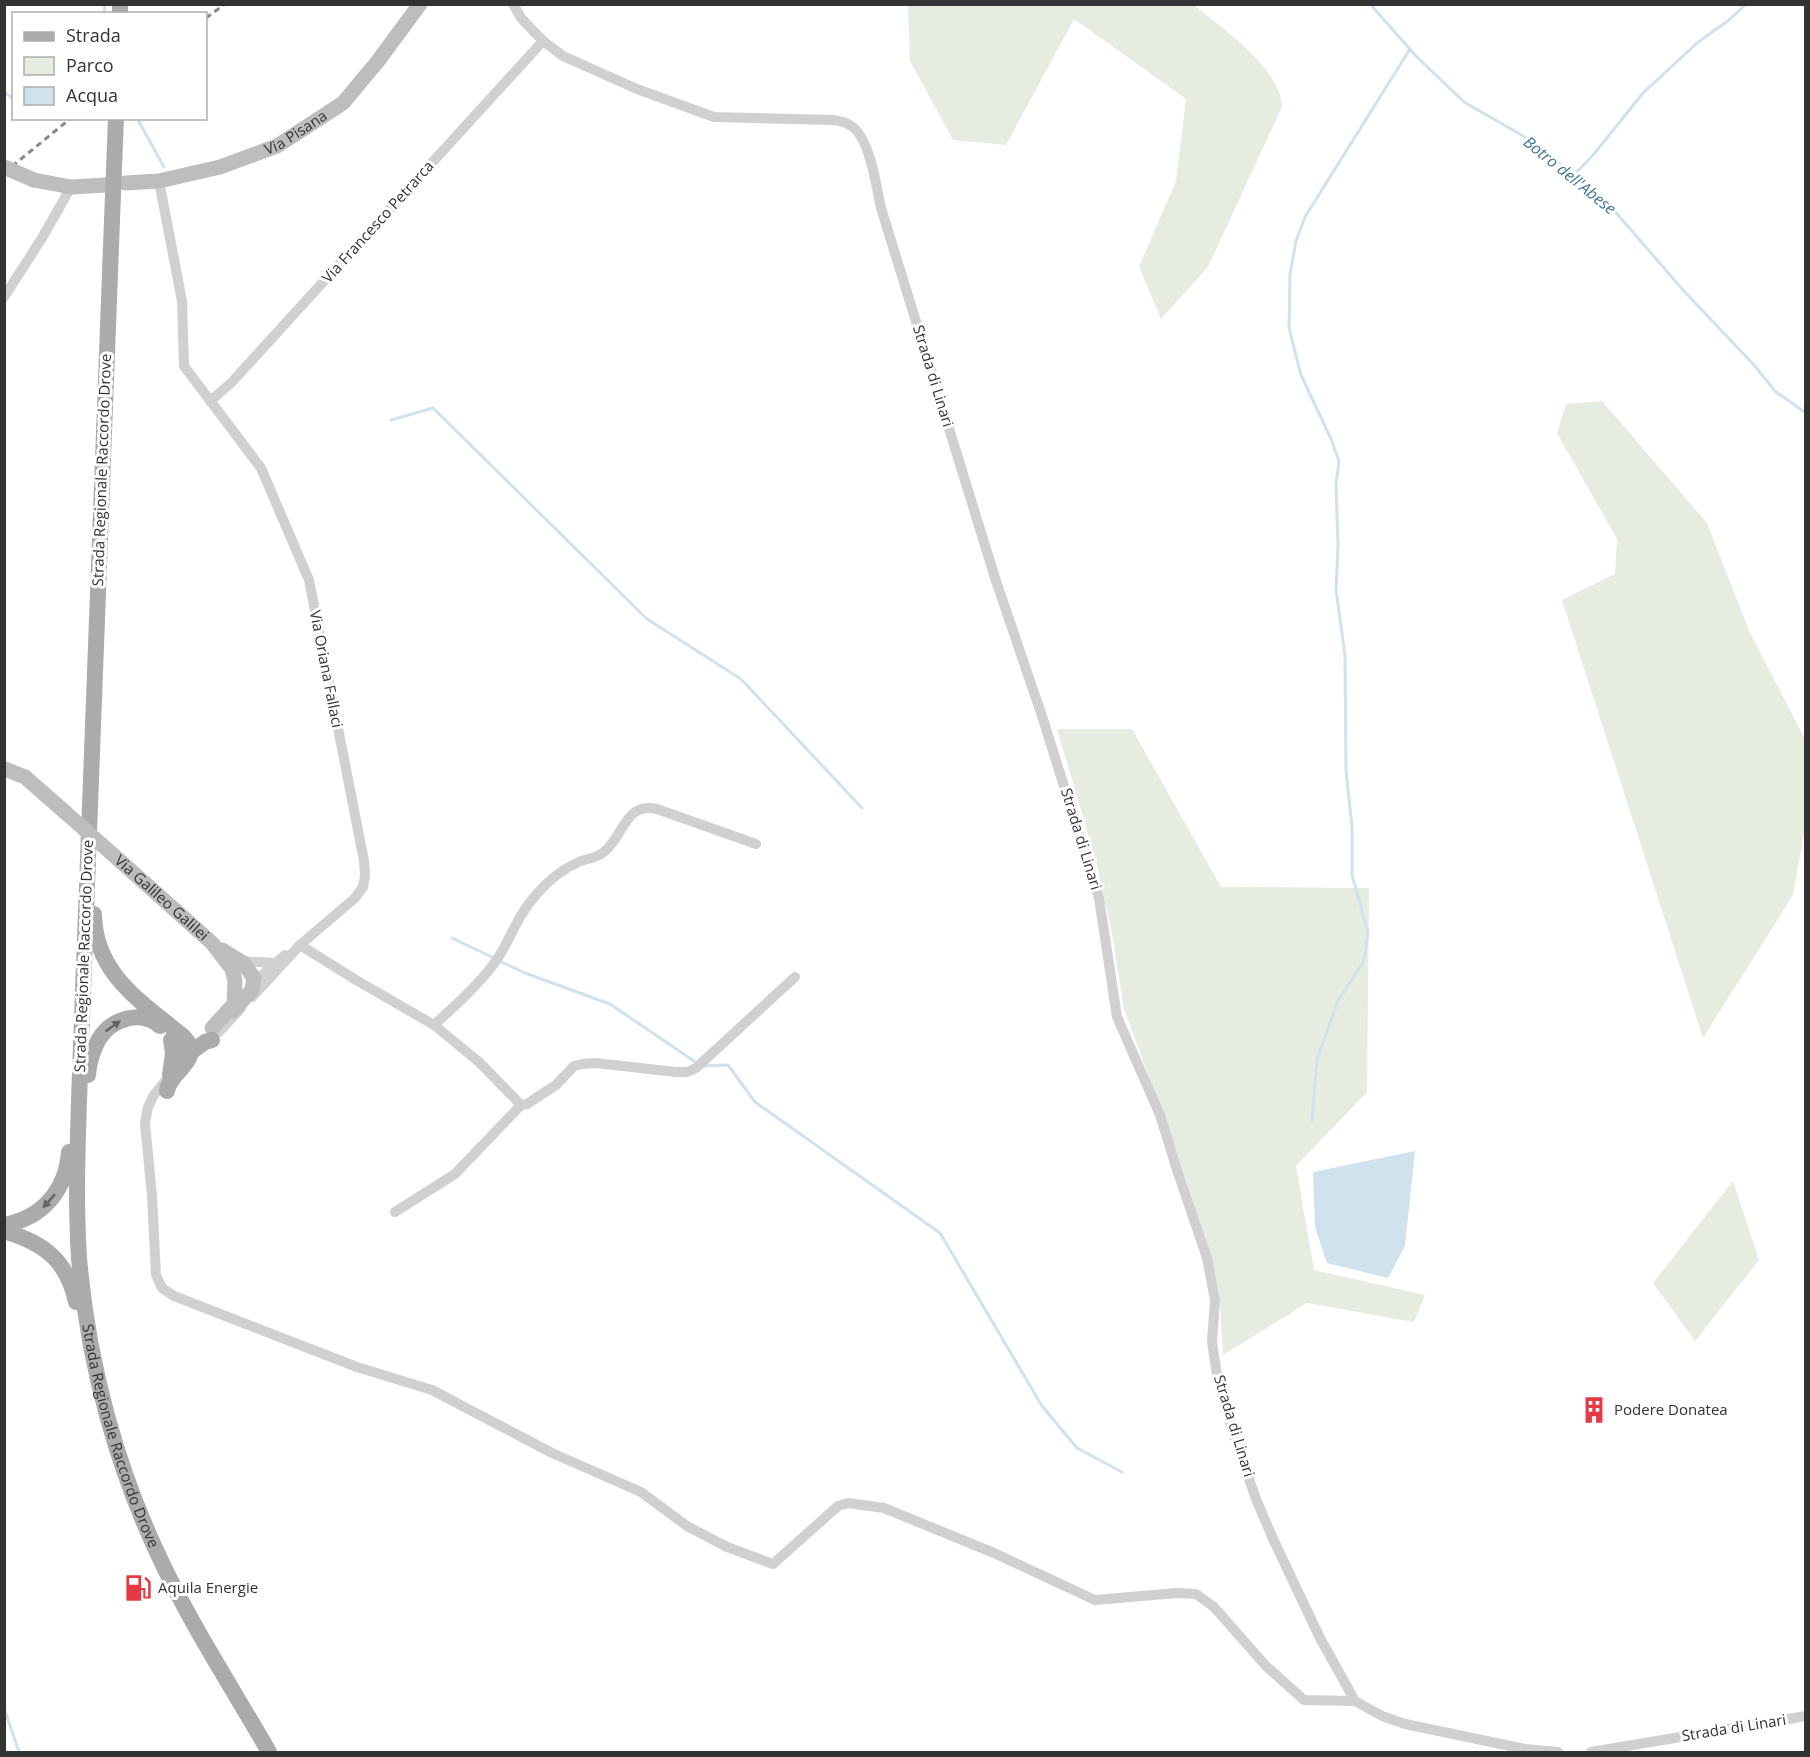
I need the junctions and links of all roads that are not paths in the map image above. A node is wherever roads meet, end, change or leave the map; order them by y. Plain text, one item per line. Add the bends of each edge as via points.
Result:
1 (420, 4) edge
2 (513, 4) edge
3 (543, 41) junction
4 (116, 120) edge
5 (4, 167) edge
6 (159, 181) junction
7 (125, 183) dead end
8 (106, 185) dead end
9 (71, 187) junction
10 (4, 297) edge
11 (210, 401) junction
12 (4, 760) edge
13 (5, 770) edge
14 (90, 782) junction
15 (756, 844) dead end
16 (304, 941) junction
17 (83, 960) junction
18 (237, 967) junction
19 (273, 969) junction
20 (795, 977) dead end
21 (254, 982) junction
22 (234, 1004) junction
23 (434, 1025) junction
24 (214, 1034) junction
25 (174, 1036) junction
26 (191, 1052) junction
27 (168, 1083) junction
28 (521, 1105) junction
29 (147, 1134) junction
30 (395, 1212) dead end
31 (4, 1225) edge
32 (4, 1231) edge
33 (79, 1244) junction
34 (103, 1400) junction
35 (1355, 1701) junction
36 (1806, 1716) edge
37 (269, 1752) edge
38 (1558, 1752) edge
39 (1591, 1752) edge

1 - 6 street, Via Pisana via 343,103 277,146 220,167
2 - 3 street, Strada di Linari
3 - 11 street, Via Francesco Petrarca via 239,375
3 - 35 street, Strada di Linari via 589,69 714,117 834,120 849,124 859,133 996,581 1099,898 1117,1017 1160,1115 1207,1258 1215,1300 1212,1342 1234,1436 1274,1541
4 - 14 main road, Strada Regionale Raccordo Drove, bridge
5 - 9 street, bridge via 34,180
6 - 7 street, Via Pisana
6 - 11 street, Via Oriana Fallaci via 182,301 183,366
8 - 9 street
9 - 10 street
11 - 16 street, Via Oriana Fallaci via 261,468 309,580 364,861 363,887 355,898
12 - 13 street, Via Galileo Galilei
13 - 18 street, Via Galileo Galilei, bridge via 26,777
14 - 17 main road, Strada Regionale Raccordo Drove
14 - 25 main road via 97,816 94,905 98,944 120,982
15 - 23 street via 657,809 639,808 604,852 560,872 535,895 519,915 493,965
16 - 19 street, Via Oriana Fallaci
16 - 23 street via 356,980
17 -> 31 main road via 74,992 65,1174 58,1190 41,1209
17 - 33 main road, Strada Regionale Raccordo Drove
18 - 19 street
18 - 21 street, Via Galileo Galilei via 253,974
18 - 22 street
19 - 21 street
19 - 24 street
20 - 28 street via 696,1068 676,1072 582,1064 574,1066 532,1103
21 - 22 street
21 - 24 street via 252,990
22 - 24 street
23 - 28 street via 479,1062
24 - 25 main road
24 - 26 main road
24 - 27 street
25 - 26 main road via 187,1041
25 - 27 main road
33 -> 25 main road via 84,1208 88,1077 96,1044 112,1025 133,1017 152,1020
26 - 27 main road
27 - 29 street
27 - 29 street via 156,1092 148,1107
28 - 30 street via 456,1174
29 - 35 street via 156,1275 162,1288 174,1296 346,1362 432,1390 552,1453 641,1492 687,1526 727,1547 773,1564 838,1506 848,1503 885,1508 1095,1600 1196,1594 1304,1700
32 - 34 main road via 42,1246 64,1269 74,1294 90,1376
33 - 34 main road, Strada Regionale Raccordo Drove via 87,1320
34 - 37 main road, Strada Regionale Raccordo Drove via 127,1476 164,1567
35 - 38 street via 1404,1724
36 - 39 street, Strada di Linari

